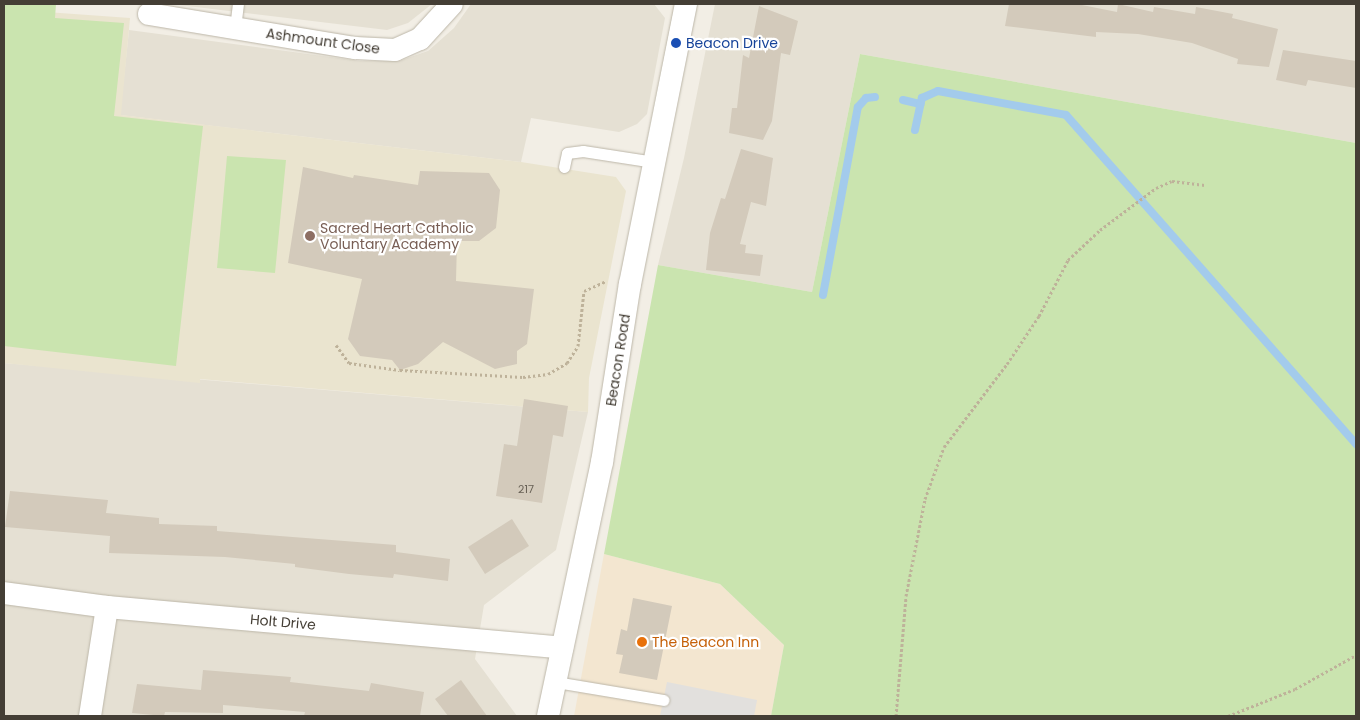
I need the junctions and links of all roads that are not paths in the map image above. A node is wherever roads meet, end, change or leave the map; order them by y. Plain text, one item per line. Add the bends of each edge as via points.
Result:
1 (238, 4) edge
2 (452, 4) edge
3 (686, 4) edge
4 (149, 14) dead end
5 (235, 28) junction
6 (654, 162) junction
7 (564, 167) dead end
8 (4, 593) edge
9 (107, 607) junction
10 (562, 648) junction
11 (556, 682) junction
12 (664, 700) dead end
13 (90, 716) edge
14 (548, 716) edge

1 - 5 lane
2 - 5 street, Ashmount Close via 420,39 395,50 355,48
3 - 6 street, Beacon Road
4 - 5 street, Ashmount Close
6 - 7 lane via 583,151 567,153
6 - 10 street, Beacon Road via 630,284 602,462
8 - 9 street, Holt Drive
9 - 10 street, Holt Drive
9 - 13 street
10 - 11 street, Beacon Road
11 - 12 lane
11 - 14 street, Beacon Road

